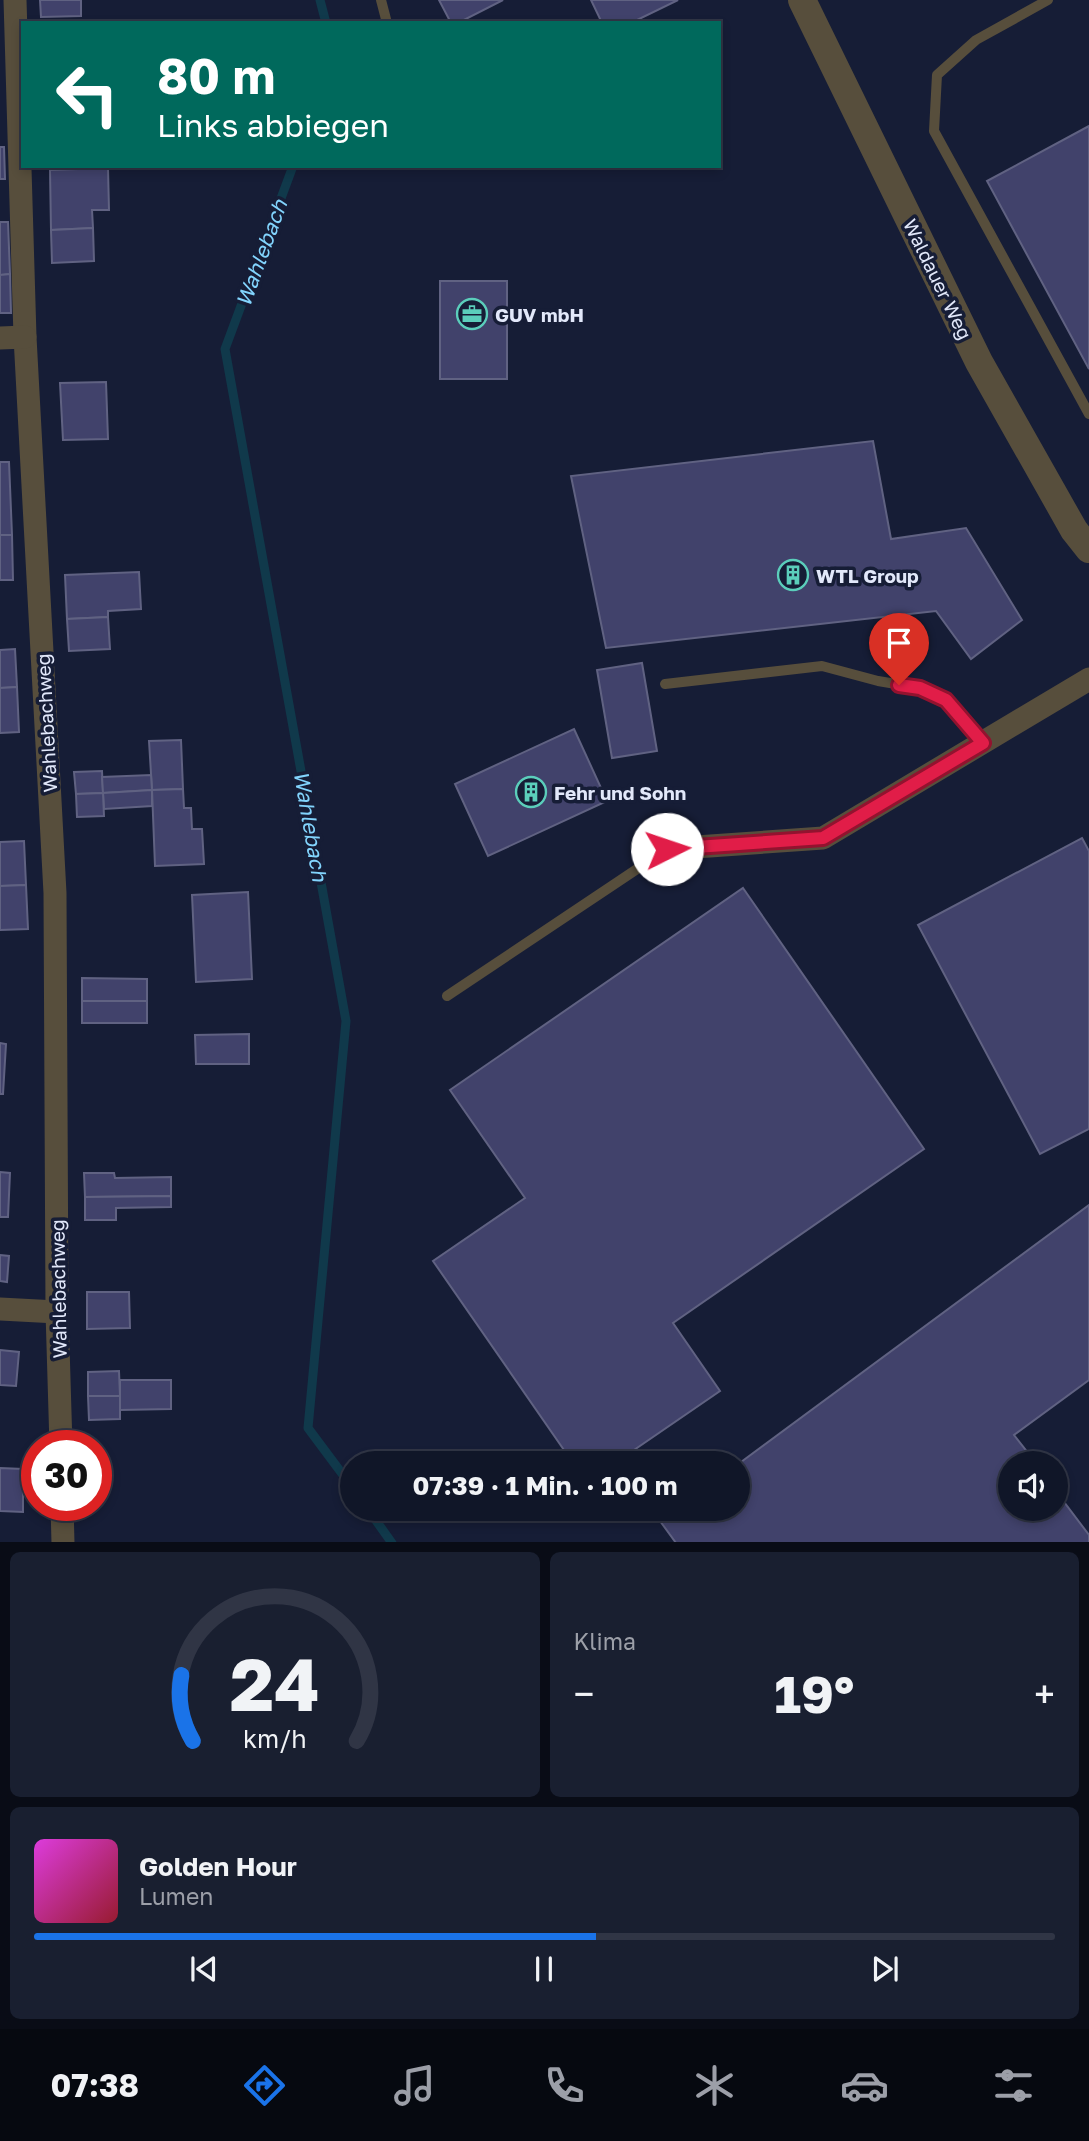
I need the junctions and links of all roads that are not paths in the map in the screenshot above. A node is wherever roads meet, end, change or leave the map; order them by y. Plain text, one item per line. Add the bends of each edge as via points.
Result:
1 (15, 0) edge
2 (381, 0) edge
3 (802, 0) edge
4 (1048, 0) edge
5 (386, 21) edge
6 (25, 337) junction
7 (0, 338) edge
8 (1089, 414) edge
9 (1089, 550) edge
10 (1089, 680) edge
11 (665, 684) dead end
12 (983, 743) junction
13 (667, 849) joint
14 (447, 996) dead end
15 (0, 1309) edge
16 (57, 1312) junction
17 (61, 1430) edge
18 (62, 1521) edge
19 (63, 1542) edge

1 - 6 street, Wahlebachweg
2 - 5 lane
3 - 9 street, Waldauer Weg via 979,362
4 - 8 lane via 976,40 937,75 934,131
6 - 7 street
6 - 16 street, Wahlebachweg via 55,893
10 - 12 street
11 - 12 lane via 822,666 920,688 946,700
12 - 13 street via 823,838
13 - 14 lane
15 - 16 street
16 - 17 street, Wahlebachweg
18 - 19 street

